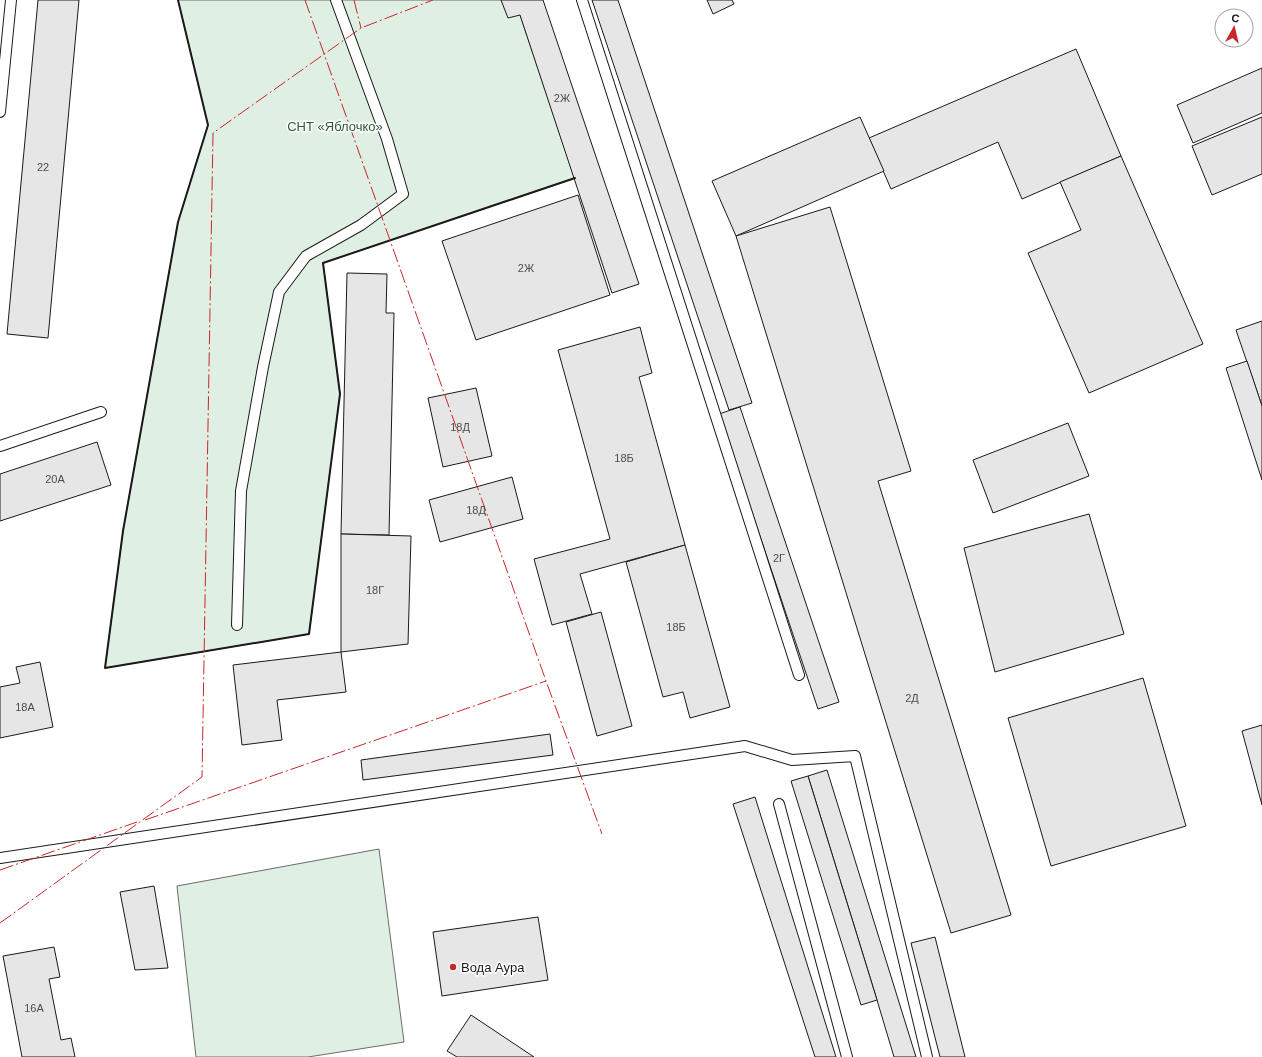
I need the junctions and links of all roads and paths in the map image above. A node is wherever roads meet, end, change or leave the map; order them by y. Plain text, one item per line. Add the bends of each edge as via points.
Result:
1 (11, 0) edge
2 (336, 0) edge
3 (582, 0) edge
4 (0, 112) edge
5 (101, 412) dead end
6 (0, 446) edge
7 (237, 626) dead end
8 (799, 675) dead end
9 (779, 804) dead end
10 (0, 858) edge
11 (847, 1057) edge
12 (927, 1057) edge

1 - 4 lane
2 - 7 lane via 387,139 403,194 361,225 306,256 279,292 241,491
3 - 8 lane
5 - 6 lane
9 - 11 lane
10 - 12 lane via 745,746 792,760 855,756

